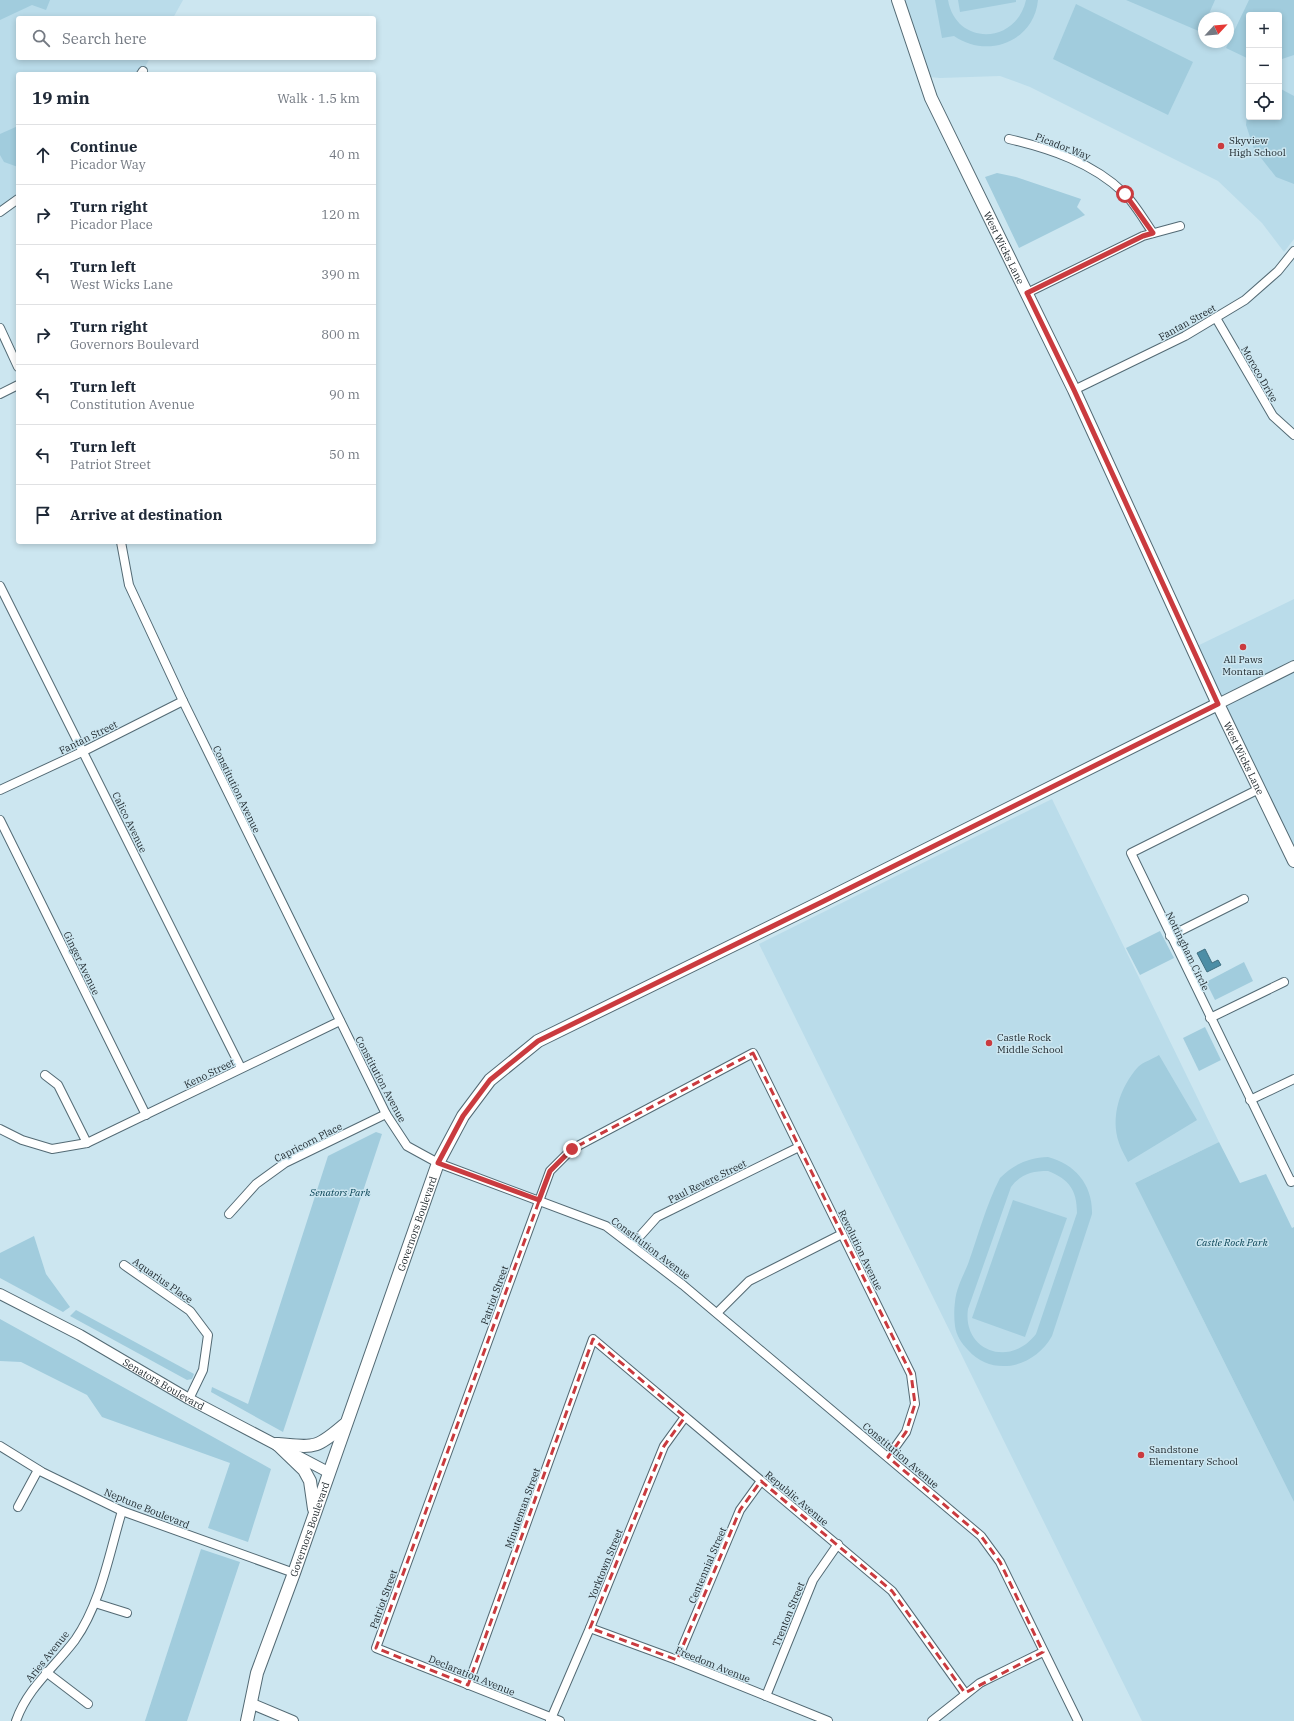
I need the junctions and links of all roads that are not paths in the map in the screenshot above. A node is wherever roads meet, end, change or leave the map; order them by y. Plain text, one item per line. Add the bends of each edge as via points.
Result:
1 (898, 0) edge
2 (1009, 139) dead end
3 (16, 200) edge
4 (0, 212) edge
5 (1180, 226) dead end
6 (1153, 233) junction
7 (1294, 251) edge
8 (1027, 293) junction
9 (1216, 318) junction
10 (0, 328) edge
11 (16, 363) edge
12 (16, 386) edge
13 (1074, 390) junction
14 (0, 394) edge
15 (1294, 435) edge
16 (121, 544) edge
17 (0, 586) edge
18 (1294, 666) edge
19 (183, 702) junction
20 (1218, 704) junction
21 (84, 751) junction
22 (1259, 789) junction
23 (0, 790) edge
24 (0, 820) edge
25 (1294, 861) edge
26 (1244, 899) dead end
27 (1170, 936) junction
28 (1284, 982) dead end
29 (1210, 1018) junction
30 (340, 1021) junction
31 (753, 1053) joint
32 (241, 1068) junction
33 (45, 1075) dead end
34 (1294, 1079) edge
35 (1250, 1100) junction
36 (386, 1114) junction
37 (146, 1115) junction
38 (0, 1129) edge
39 (87, 1143) junction
40 (799, 1147) junction
41 (438, 1163) junction
42 (1294, 1181) edge
43 (539, 1200) junction
44 (229, 1214) dead end
45 (842, 1234) junction
46 (632, 1245) junction
47 (124, 1265) dead end
48 (0, 1294) edge
49 (717, 1313) junction
50 (594, 1339) joint
51 (189, 1399) junction
52 (685, 1418) junction
53 (346, 1424) junction
54 (277, 1444) junction
55 (0, 1446) edge
56 (888, 1457) junction
57 (38, 1470) junction
58 (328, 1472) junction
59 (761, 1481) junction
60 (18, 1507) dead end
61 (122, 1511) junction
62 (314, 1512) junction
63 (838, 1544) junction
64 (294, 1573) junction
65 (95, 1603) junction
66 (127, 1613) dead end
67 (590, 1628) junction
68 (376, 1648) joint
69 (1043, 1652) junction
70 (677, 1660) junction
71 (46, 1672) junction
72 (468, 1685) junction
73 (965, 1693) junction
74 (766, 1696) junction
75 (250, 1703) junction
76 (88, 1704) dead end
77 (551, 1719) edge
78 (16, 1721) edge
79 (247, 1721) edge
80 (292, 1721) edge
81 (560, 1721) edge
82 (828, 1721) edge
83 (932, 1721) edge
84 (1078, 1721) edge

1 - 8 main road, West Wicks Lane via 931,98
2 - 6 street, Picador Way via 1041,147 1092,168 1125,194
3 - 4 street
5 - 6 street
6 - 8 street
7 - 9 street, Fantan Street via 1278,271 1245,300
8 - 13 main road, West Wicks Lane
9 - 13 street, Fantan Street via 1185,336
9 - 15 street, Moroco Drive via 1273,416
10 - 11 street
12 - 14 street
13 - 20 main road, West Wicks Lane
16 - 19 street, Constitution Avenue via 129,585
17 - 21 street, Calico Avenue
18 - 20 street
19 - 21 street, Fantan Street
19 - 30 street, Constitution Avenue
20 - 22 main road, West Wicks Lane
20 - 41 main road, Governors Boulevard via 538,1041 490,1080 463,1116
21 - 23 street, Fantan Street
21 - 32 street, Calico Avenue
22 - 25 main road, West Wicks Lane
22 - 27 street, Nottingham Circle via 1131,853
24 - 37 street, Ginger Avenue
26 - 27 street
27 - 29 street, Nottingham Circle
28 - 29 street
29 - 35 street, Nottingham Circle
30 - 32 street, Keno Street
30 - 36 street, Constitution Avenue
31 - 40 street, Revolution Avenue
31 - 43 street, Patriot Street via 572,1149 550,1171
32 - 37 street, Keno Street
33 - 39 street via 58,1084
34 - 35 street
35 - 42 street, Nottingham Circle via 1291,1182
36 - 41 street, Constitution Avenue via 407,1146
36 - 44 street, Capricorn Place via 285,1163 256,1184
37 - 39 street, Keno Street
38 - 39 street, Keno Street via 22,1140 52,1148
40 - 45 street, Revolution Avenue
40 - 46 street, Paul Revere Street via 657,1217
41 - 43 street, Constitution Avenue
41 - 53 main road, Governors Boulevard
43 - 46 street, Constitution Avenue via 606,1226
43 - 68 street, Patriot Street
45 - 49 street via 749,1282
45 - 56 street, Revolution Avenue via 911,1374 915,1404 906,1432
46 - 49 street, Constitution Avenue
47 - 51 street, Aquarius Place via 190,1311 208,1335 203,1370
48 - 51 street, Senators Boulevard via 80,1334
49 - 56 street, Constitution Avenue
50 - 52 street, Republic Avenue
50 - 72 street, Minuteman Street
51 - 54 street, Senators Boulevard
52 - 59 street, Republic Avenue
52 - 67 street, Yorktown Street via 664,1446
53 - 54 main road via 322,1443 313,1446
53 - 58 main road, Governors Boulevard
54 - 58 street, Senators Boulevard
54 - 62 main road via 304,1470 310,1481
55 - 57 street, Neptune Boulevard
56 - 69 street, Constitution Avenue via 981,1536 1000,1562
57 - 60 street
57 - 61 street, Neptune Boulevard
58 - 62 main road, Governors Boulevard
59 - 63 street, Republic Avenue
59 - 70 street, Centennial Street via 740,1510
61 - 64 street, Neptune Boulevard
61 - 65 street, Aries Avenue
62 - 64 main road, Governors Boulevard
63 - 73 street, Republic Avenue via 892,1591
63 - 74 street, Trenton Street via 813,1580
64 - 75 main road, Governors Boulevard via 257,1673
65 - 66 street
65 - 71 street, Aries Avenue via 74,1640
67 - 70 street, Freedom Avenue
67 - 77 street, Yorktown Street
68 - 72 street, Declaration Avenue
69 - 73 street
69 - 84 street, Constitution Avenue
70 - 74 street, Freedom Avenue
71 - 76 street
71 - 78 street, Aries Avenue via 22,1705
72 - 77 street, Declaration Avenue
73 - 83 street
74 - 82 street, Freedom Avenue
75 - 79 main road, Governors Boulevard
75 - 80 street
77 - 81 street, Declaration Avenue

